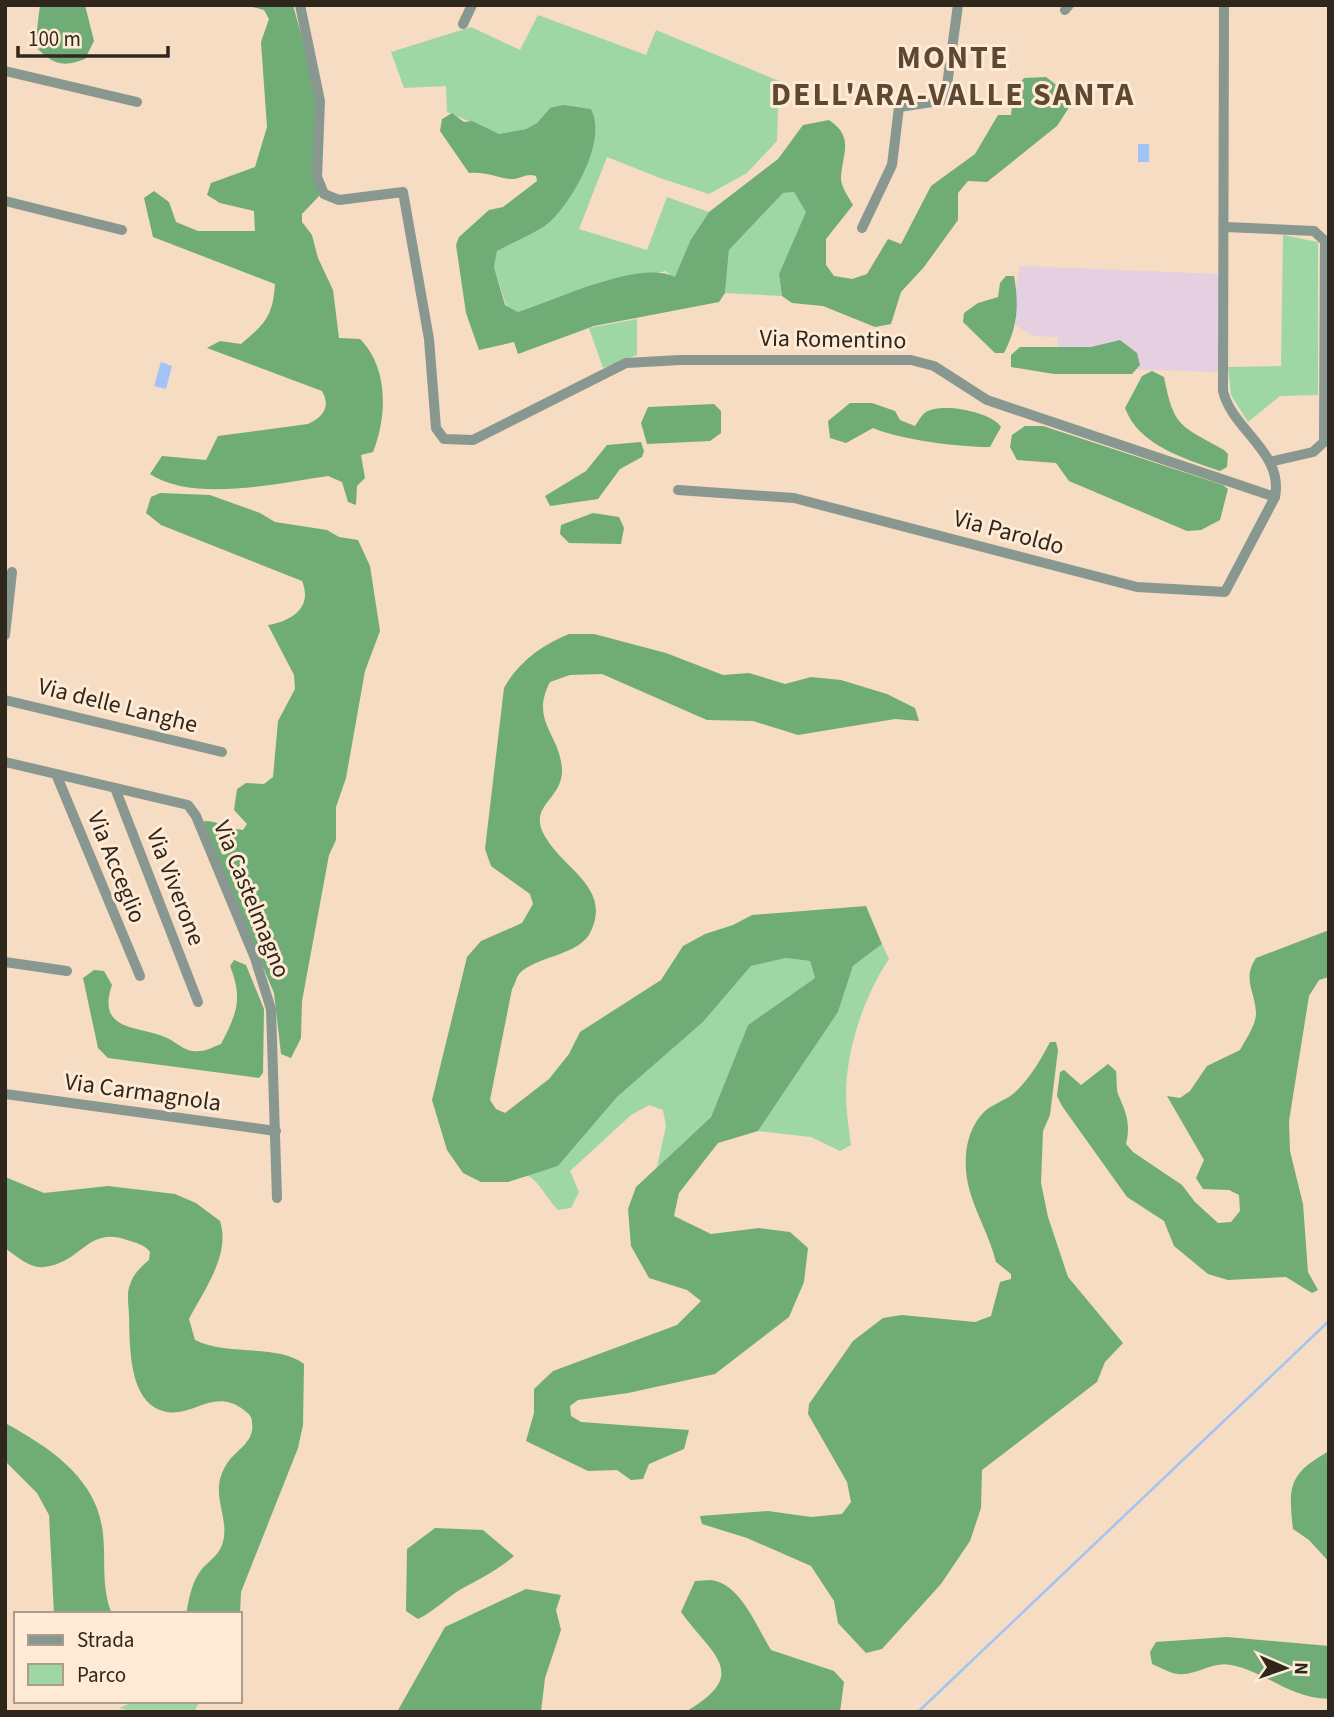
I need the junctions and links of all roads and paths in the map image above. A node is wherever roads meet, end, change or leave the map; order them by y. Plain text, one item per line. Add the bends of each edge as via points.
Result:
1 (300, 5) edge
2 (472, 5) edge
3 (958, 5) edge
4 (1224, 5) edge
5 (463, 24) dead end
6 (5, 71) edge
7 (137, 102) dead end
8 (5, 201) edge
9 (1225, 227) junction
10 (862, 228) dead end
11 (122, 230) dead end
12 (1270, 462) junction
13 (678, 491) dead end
14 (1275, 497) junction
15 (12, 572) dead end
16 (5, 635) edge
17 (5, 700) edge
18 (222, 752) dead end
19 (5, 762) edge
20 (56, 774) junction
21 (115, 788) junction
22 (5, 961) edge
23 (67, 971) dead end
24 (140, 976) dead end
25 (198, 1002) dead end
26 (5, 1094) edge
27 (276, 1131) junction
28 (278, 1198) dead end

1 - 14 street, Via Romentino via 320,101 319,185 329,197 339,200 403,192 429,339 436,428 444,439 473,440 626,363 911,360 934,366 987,400
2 - 5 street
3 - 10 street via 945,100 899,107 892,165
4 - 9 street
6 - 7 street
8 - 11 street
9 - 12 street via 1223,391 1230,408
9 - 12 street via 1314,231 1325,241 1324,439 1313,452
12 - 14 street via 1276,478
13 - 14 street, Via Paroldo via 793,498 1137,587 1225,592
15 - 16 street
17 - 18 street, Via delle Langhe
19 - 20 street, Via Castelmagno
20 - 21 street, Via Castelmagno
20 - 24 street, Via Acceglio
21 - 25 street, Via Viverone
21 - 27 street, Via Castelmagno via 188,805 196,816 267,994 273,1026
22 - 23 street
26 - 27 street, Via Carmagnola
27 - 28 street, Via Castelmagno

